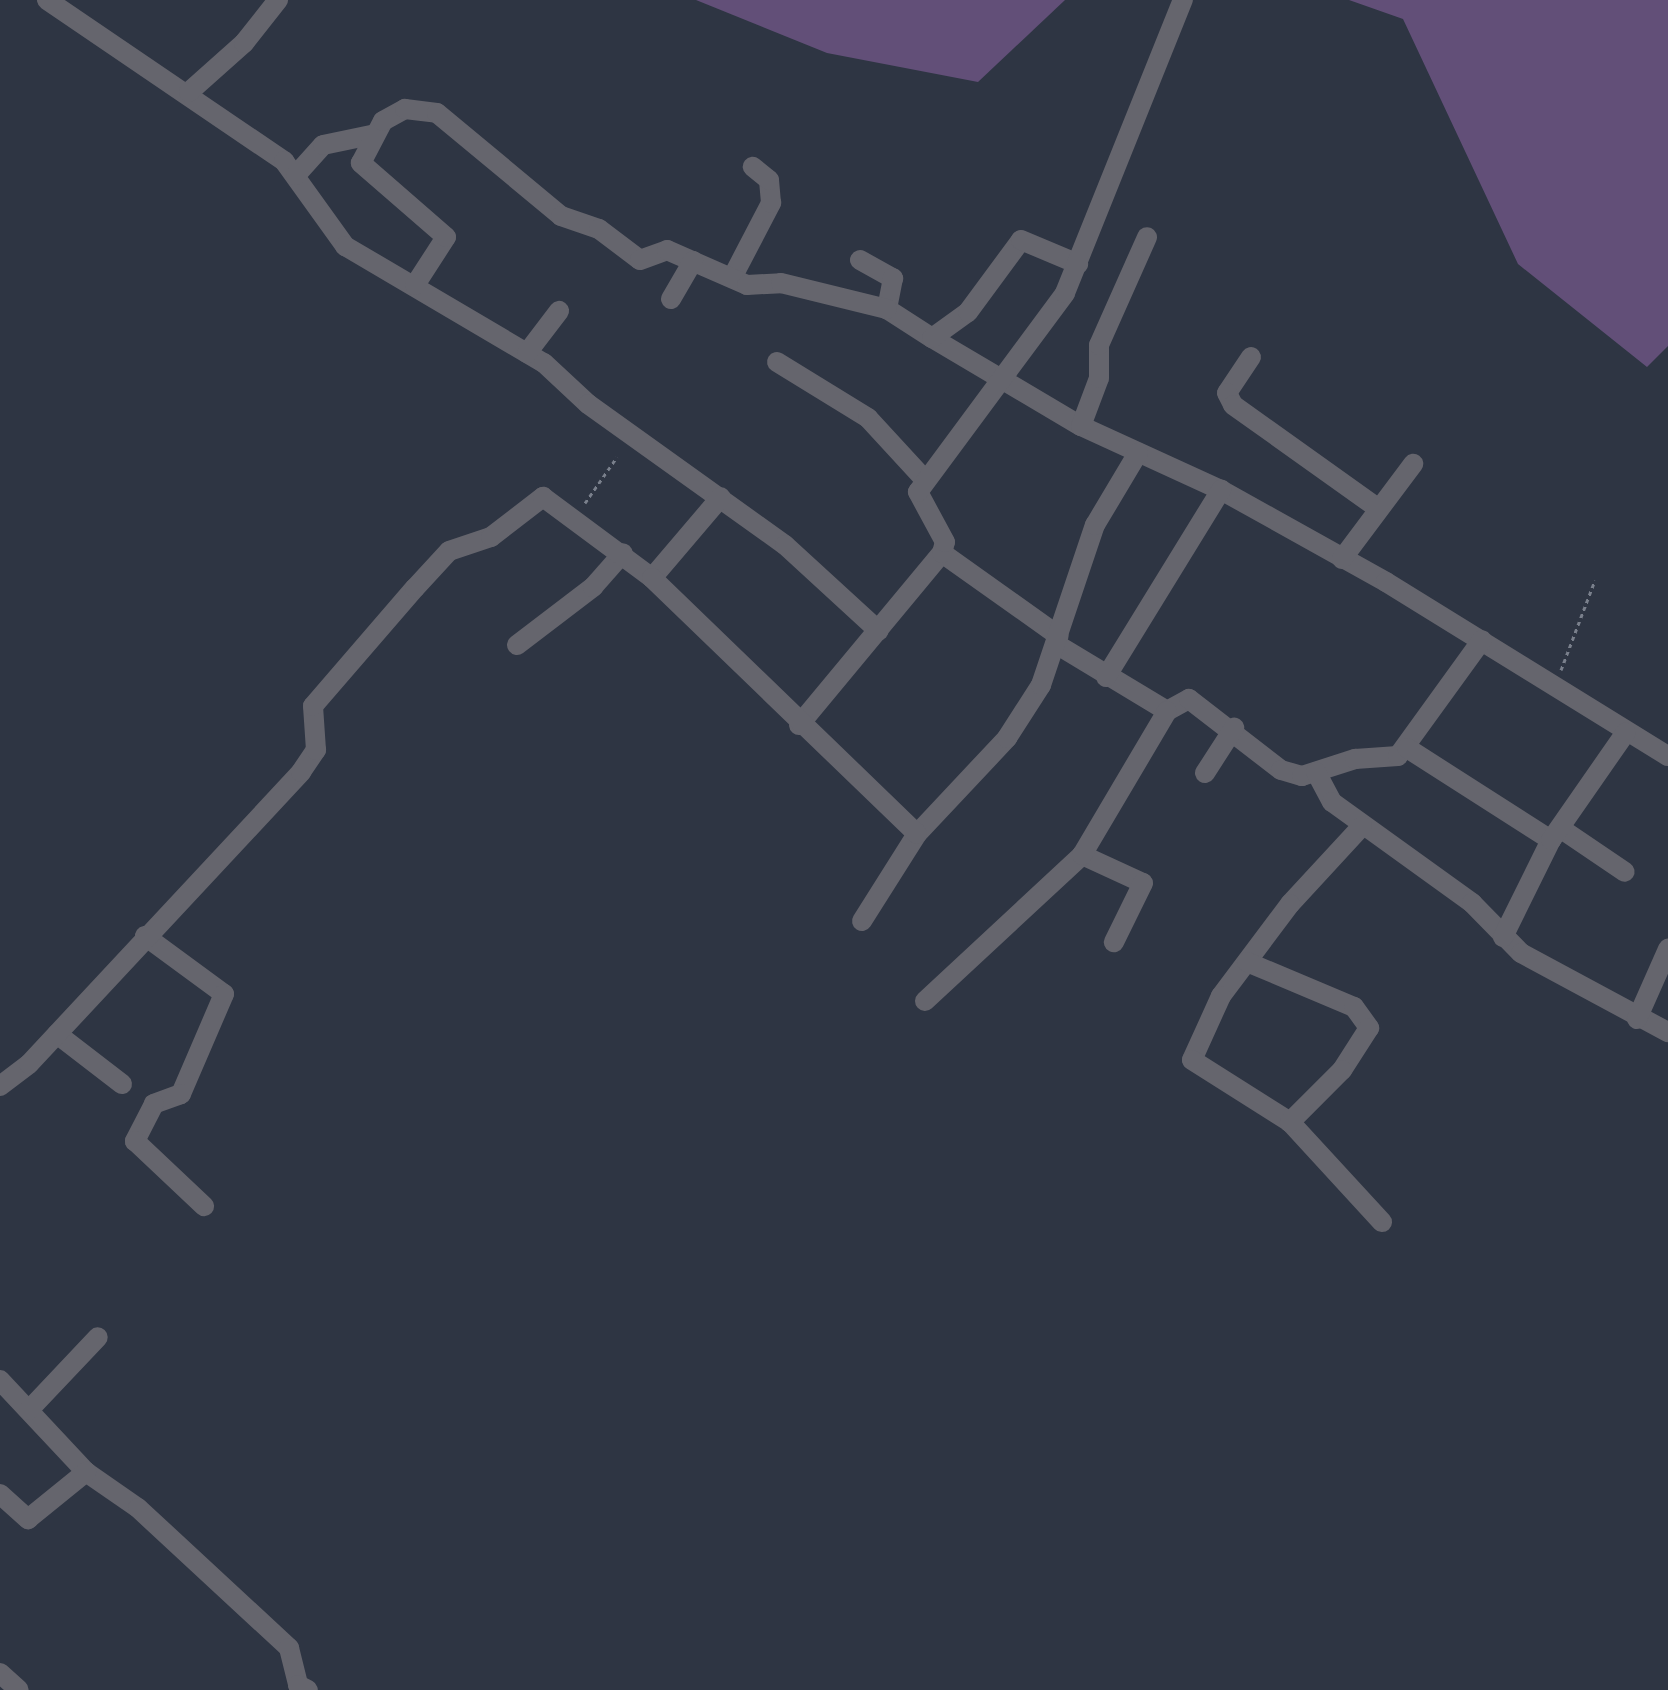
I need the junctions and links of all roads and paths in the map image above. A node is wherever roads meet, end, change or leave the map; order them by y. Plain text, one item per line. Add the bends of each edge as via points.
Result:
1 (47, 0) edge
2 (278, 0) edge
3 (1183, 0) edge
4 (189, 92) junction
5 (371, 135) junction
6 (753, 167) dead end
7 (296, 175) junction
8 (1147, 237) dead end
9 (860, 260) dead end
10 (693, 261) junction
11 (1078, 264) junction
12 (732, 278) junction
13 (415, 285) junction
14 (671, 299) dead end
15 (887, 309) junction
16 (559, 311) dead end
17 (932, 338) junction
18 (527, 353) junction
19 (1251, 357) dead end
20 (777, 362) dead end
21 (1000, 377) junction
22 (1081, 426) junction
23 (1138, 453) junction
24 (617, 457) dead end
25 (1413, 464) dead end
26 (925, 480) junction
27 (1221, 490) junction
28 (721, 497) junction
29 (1379, 509) junction
30 (576, 516) junction
31 (623, 553) junction
32 (942, 553) junction
33 (1342, 559) junction
34 (652, 578) junction
35 (1595, 580) dead end
36 (879, 631) junction
37 (1058, 640) junction
38 (1482, 640) junction
39 (517, 645) dead end
40 (1106, 677) junction
41 (1554, 690) junction
42 (1167, 711) junction
43 (799, 725) junction
44 (1234, 728) junction
45 (1626, 732) junction
46 (1407, 748) junction
47 (1668, 756) edge
48 (1316, 772) junction
49 (1205, 773) dead end
50 (1362, 826) junction
51 (917, 834) junction
52 (1555, 834) junction
53 (1082, 855) junction
54 (1625, 872) dead end
55 (862, 921) dead end
56 (145, 936) junction
57 (1503, 937) junction
58 (1114, 942) dead end
59 (1668, 949) edge
60 (1247, 962) junction
61 (925, 1001) dead end
62 (1637, 1019) junction
63 (1668, 1032) edge
64 (57, 1034) junction
65 (122, 1084) dead end
66 (0, 1086) edge
67 (1290, 1122) junction
68 (204, 1206) dead end
69 (1382, 1222) dead end
70 (98, 1337) dead end
71 (0, 1380) edge
72 (29, 1410) junction
73 (86, 1472) junction
74 (0, 1494) edge
75 (0, 1673) edge
76 (19, 1690) edge
77 (308, 1690) edge

1 - 4 street
2 - 4 street via 244,43
3 - 11 street
4 - 7 street
5 - 7 street via 323,145
5 - 10 street via 405,109 437,113 573,224 599,229 640,260 667,250
5 - 13 street via 364,168 447,240
6 - 12 street via 769,180 771,203
7 - 13 street via 345,246
8 - 22 street via 1099,345 1099,378
9 - 15 street via 893,278
10 - 12 street
10 - 14 street
11 - 17 street via 1021,240 968,312
11 - 21 street via 1053,315
12 - 15 street
13 - 18 street
15 - 17 street
16 - 18 street
17 - 21 street
18 - 28 street
19 - 29 street via 1227,393 1233,405
20 - 26 street via 868,418
21 - 22 street
21 - 26 street
22 - 23 street
23 - 27 street
23 - 37 street via 1095,525
24 - 30 path
25 - 29 street
26 - 32 street via 917,501 942,536
27 - 33 street
27 - 40 street
28 - 34 street
28 - 36 street
29 - 33 street
30 - 31 street
30 - 56 street via 543,497 491,537 449,551 313,706 316,750 301,772
31 - 34 street
31 - 39 street via 593,587
32 - 36 street
32 - 37 street
33 - 38 street
34 - 43 street
35 - 41 path
36 - 43 street
37 - 40 street
37 - 51 street via 1007,738
38 - 41 street
38 - 46 street
40 - 42 street
41 - 45 street
42 - 44 street via 1189,699
42 - 53 street
43 - 51 street
44 - 48 street via 1288,774
44 - 49 street
45 - 47 street
45 - 52 street
46 - 48 street via 1398,756
46 - 52 street
48 - 50 street via 1332,802
50 - 57 street via 1472,903
50 - 60 street
51 - 55 street
52 - 54 street
52 - 57 street
53 - 58 street via 1143,883
53 - 61 street
56 - 64 street
56 - 68 street via 224,994 181,1094 154,1104 135,1141
57 - 62 street
59 - 62 street
60 - 67 street via 1221,996 1192,1060
60 - 67 street via 1354,1007 1369,1028 1342,1070
62 - 63 street
64 - 65 street
64 - 66 street
67 - 69 street
70 - 72 street
71 - 72 street
72 - 73 street
73 - 74 street via 28,1519
73 - 77 street via 138,1508 289,1648 298,1685
75 - 76 street

